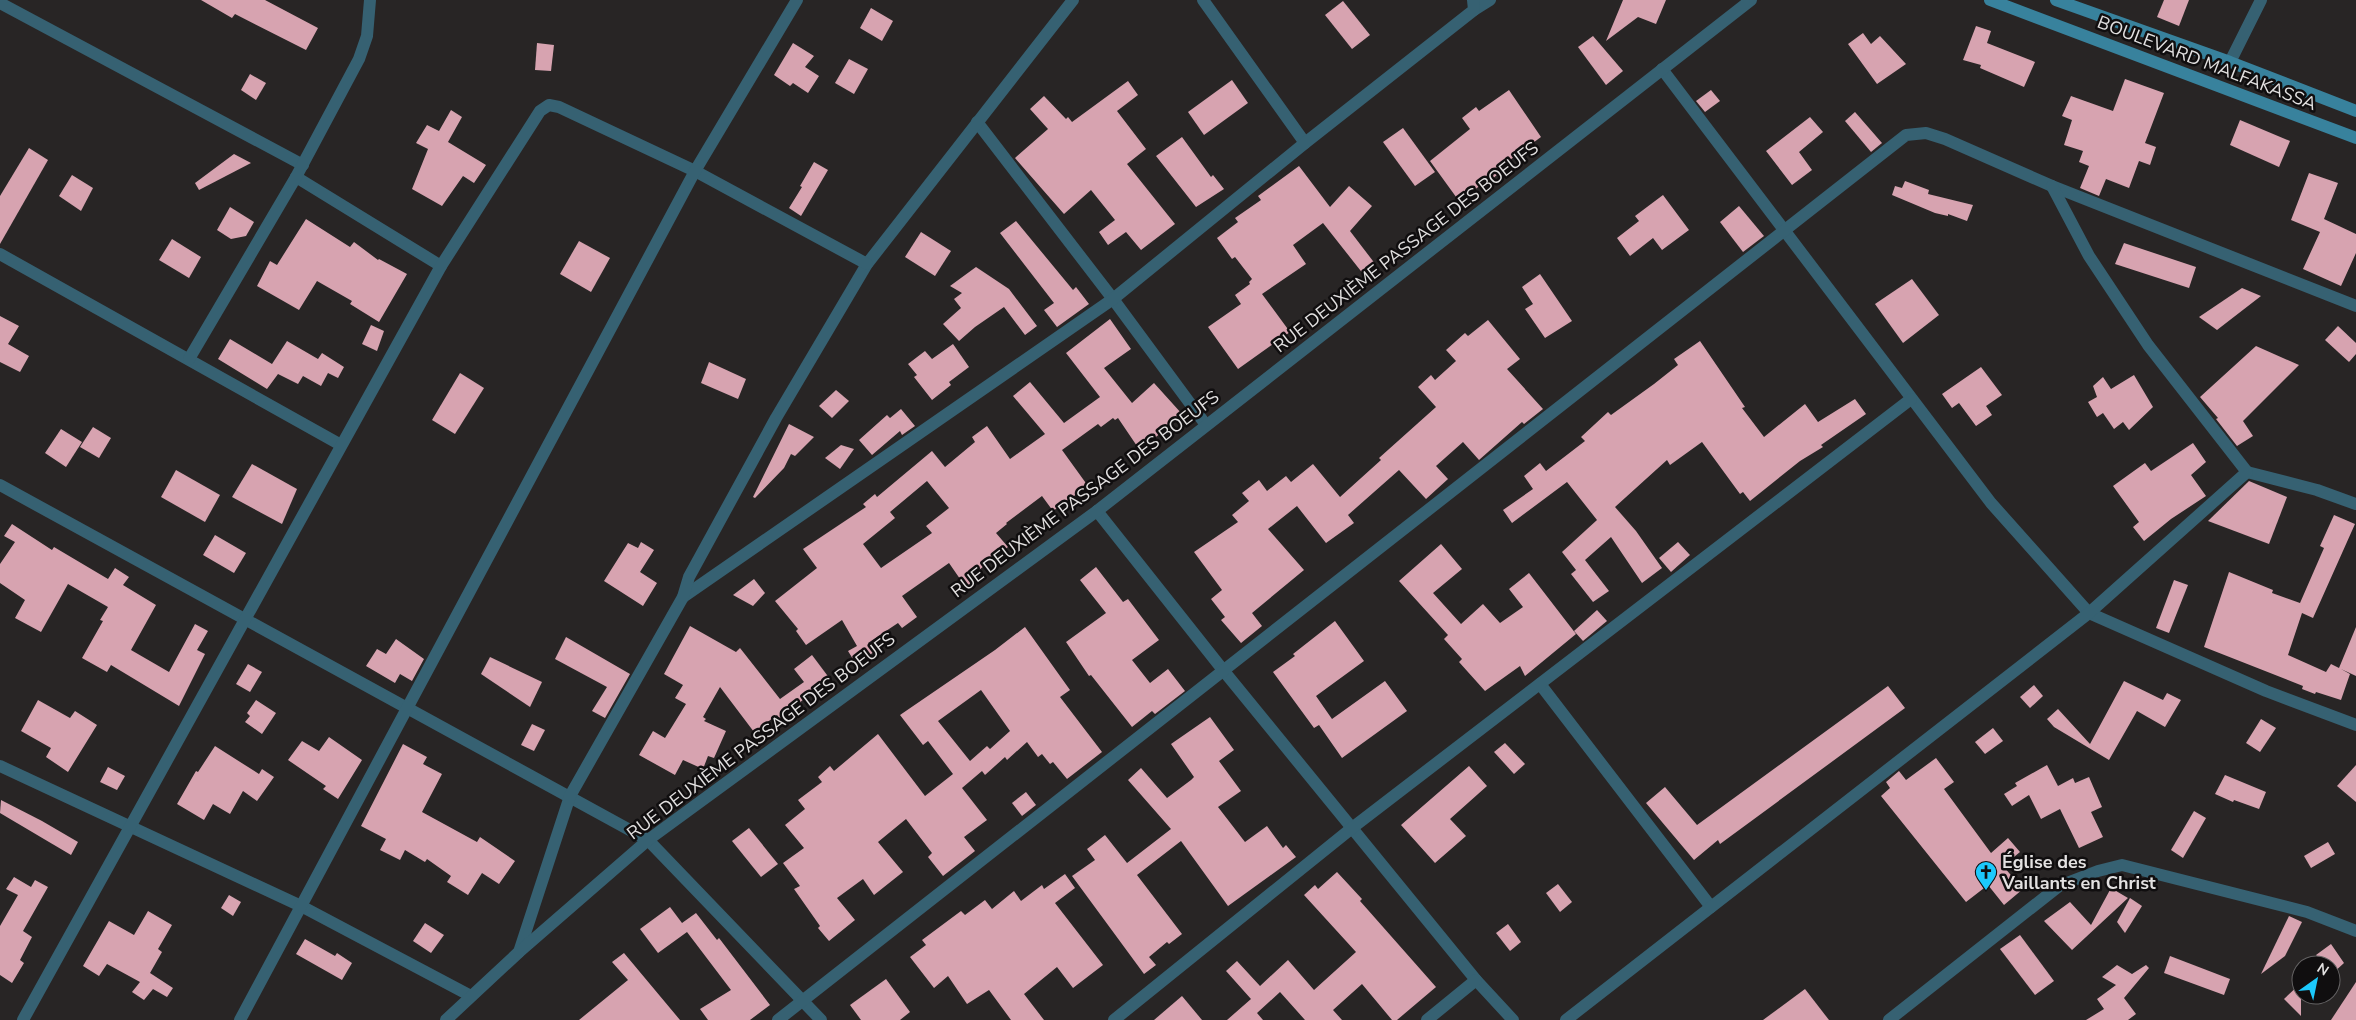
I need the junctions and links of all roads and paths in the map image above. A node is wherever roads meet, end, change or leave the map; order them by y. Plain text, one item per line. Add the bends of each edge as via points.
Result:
1 (370, 0) edge
2 (797, 0) edge
3 (1203, 0) edge
4 (1490, 0) edge
5 (1751, 0) edge
6 (1990, 0) edge
7 (2056, 0) edge
8 (2261, 0) edge
9 (1070, 1) edge
10 (0, 3) edge
11 (1474, 5) edge
12 (2230, 62) junction
13 (1662, 69) junction
14 (2356, 111) edge
15 (977, 122) junction
16 (2356, 138) edge
17 (1305, 143) junction
18 (299, 171) junction
19 (695, 172) junction
20 (2052, 186) junction
21 (1786, 231) junction
22 (0, 254) edge
23 (866, 264) junction
24 (441, 266) junction
25 (1113, 299) junction
26 (2356, 306) edge
27 (189, 360) junction
28 (1911, 399) junction
29 (1206, 425) junction
30 (341, 445) junction
31 (2247, 472) junction
32 (0, 484) edge
33 (2356, 504) edge
34 (1097, 511) junction
35 (683, 597) junction
36 (2088, 613) junction
37 (245, 618) junction
38 (1224, 670) junction
39 (1540, 684) junction
40 (408, 708) junction
41 (2356, 725) edge
42 (0, 766) edge
43 (570, 796) junction
44 (129, 827) junction
45 (1352, 828) junction
46 (648, 840) junction
47 (301, 906) junction
48 (1711, 907) junction
49 (2356, 931) edge
50 (519, 952) junction
51 (1476, 980) junction
52 (471, 996) junction
53 (802, 1001) junction
54 (23, 1020) edge
55 (240, 1020) edge
56 (446, 1020) edge
57 (778, 1020) edge
58 (821, 1020) edge
59 (1114, 1020) edge
60 (1427, 1020) edge
61 (1513, 1020) edge
62 (1566, 1020) edge
63 (1890, 1020) edge

1 - 18 street via 367,36 361,54
2 - 19 street
3 - 17 street
4 - 11 street
5 - 13 street, RUE DEUXIÈME PASSAGE DES BOEUFS
6 - 16 main road, BOULEVARD MALFAKASSA
7 - 12 main road
8 - 12 street
9 - 15 street
10 - 18 street
11 - 17 street
12 - 14 main road
13 - 21 street
13 - 29 street, RUE DEUXIÈME PASSAGE DES BOEUFS
15 - 23 street
15 - 25 street
17 - 25 street
18 - 24 street
18 - 27 street
19 - 23 street
19 - 24 street via 550,105 540,111
19 - 40 street
20 - 21 street via 1945,139 1926,133 1906,134
20 - 26 street
20 - 31 street via 2089,256 2148,345
21 - 28 street
21 - 38 street
22 - 27 street
23 - 35 street via 771,427 689,577
24 - 30 street
25 - 29 street
25 - 35 street
27 - 30 street
28 - 36 street via 1991,503
28 - 39 street
29 - 34 street, RUE DEUXIÈME PASSAGE DES BOEUFS
30 - 37 street
31 - 33 street
31 - 36 street
32 - 37 street
34 - 38 street
34 - 46 street, RUE DEUXIÈME PASSAGE DES BOEUFS
35 - 43 street
36 - 41 street
36 - 48 street
37 - 40 street
37 - 44 street
38 - 45 street
38 - 53 street
39 - 45 street
39 - 48 street
40 - 43 street
40 - 47 street
42 - 44 street
43 - 46 street
43 - 50 street
44 - 47 street
44 - 54 street
45 - 51 street
45 - 59 street
46 - 50 street, RUE DEUXIÈME PASSAGE DES BOEUFS
46 - 53 street
47 - 52 street
47 - 55 street
48 - 62 street
49 - 63 street via 2307,912 2122,865 2058,886
50 - 52 street, RUE DEUXIÈME PASSAGE DES BOEUFS
51 - 60 street
51 - 61 street
52 - 56 street, RUE DEUXIÈME PASSAGE DES BOEUFS
53 - 57 street
53 - 58 street

